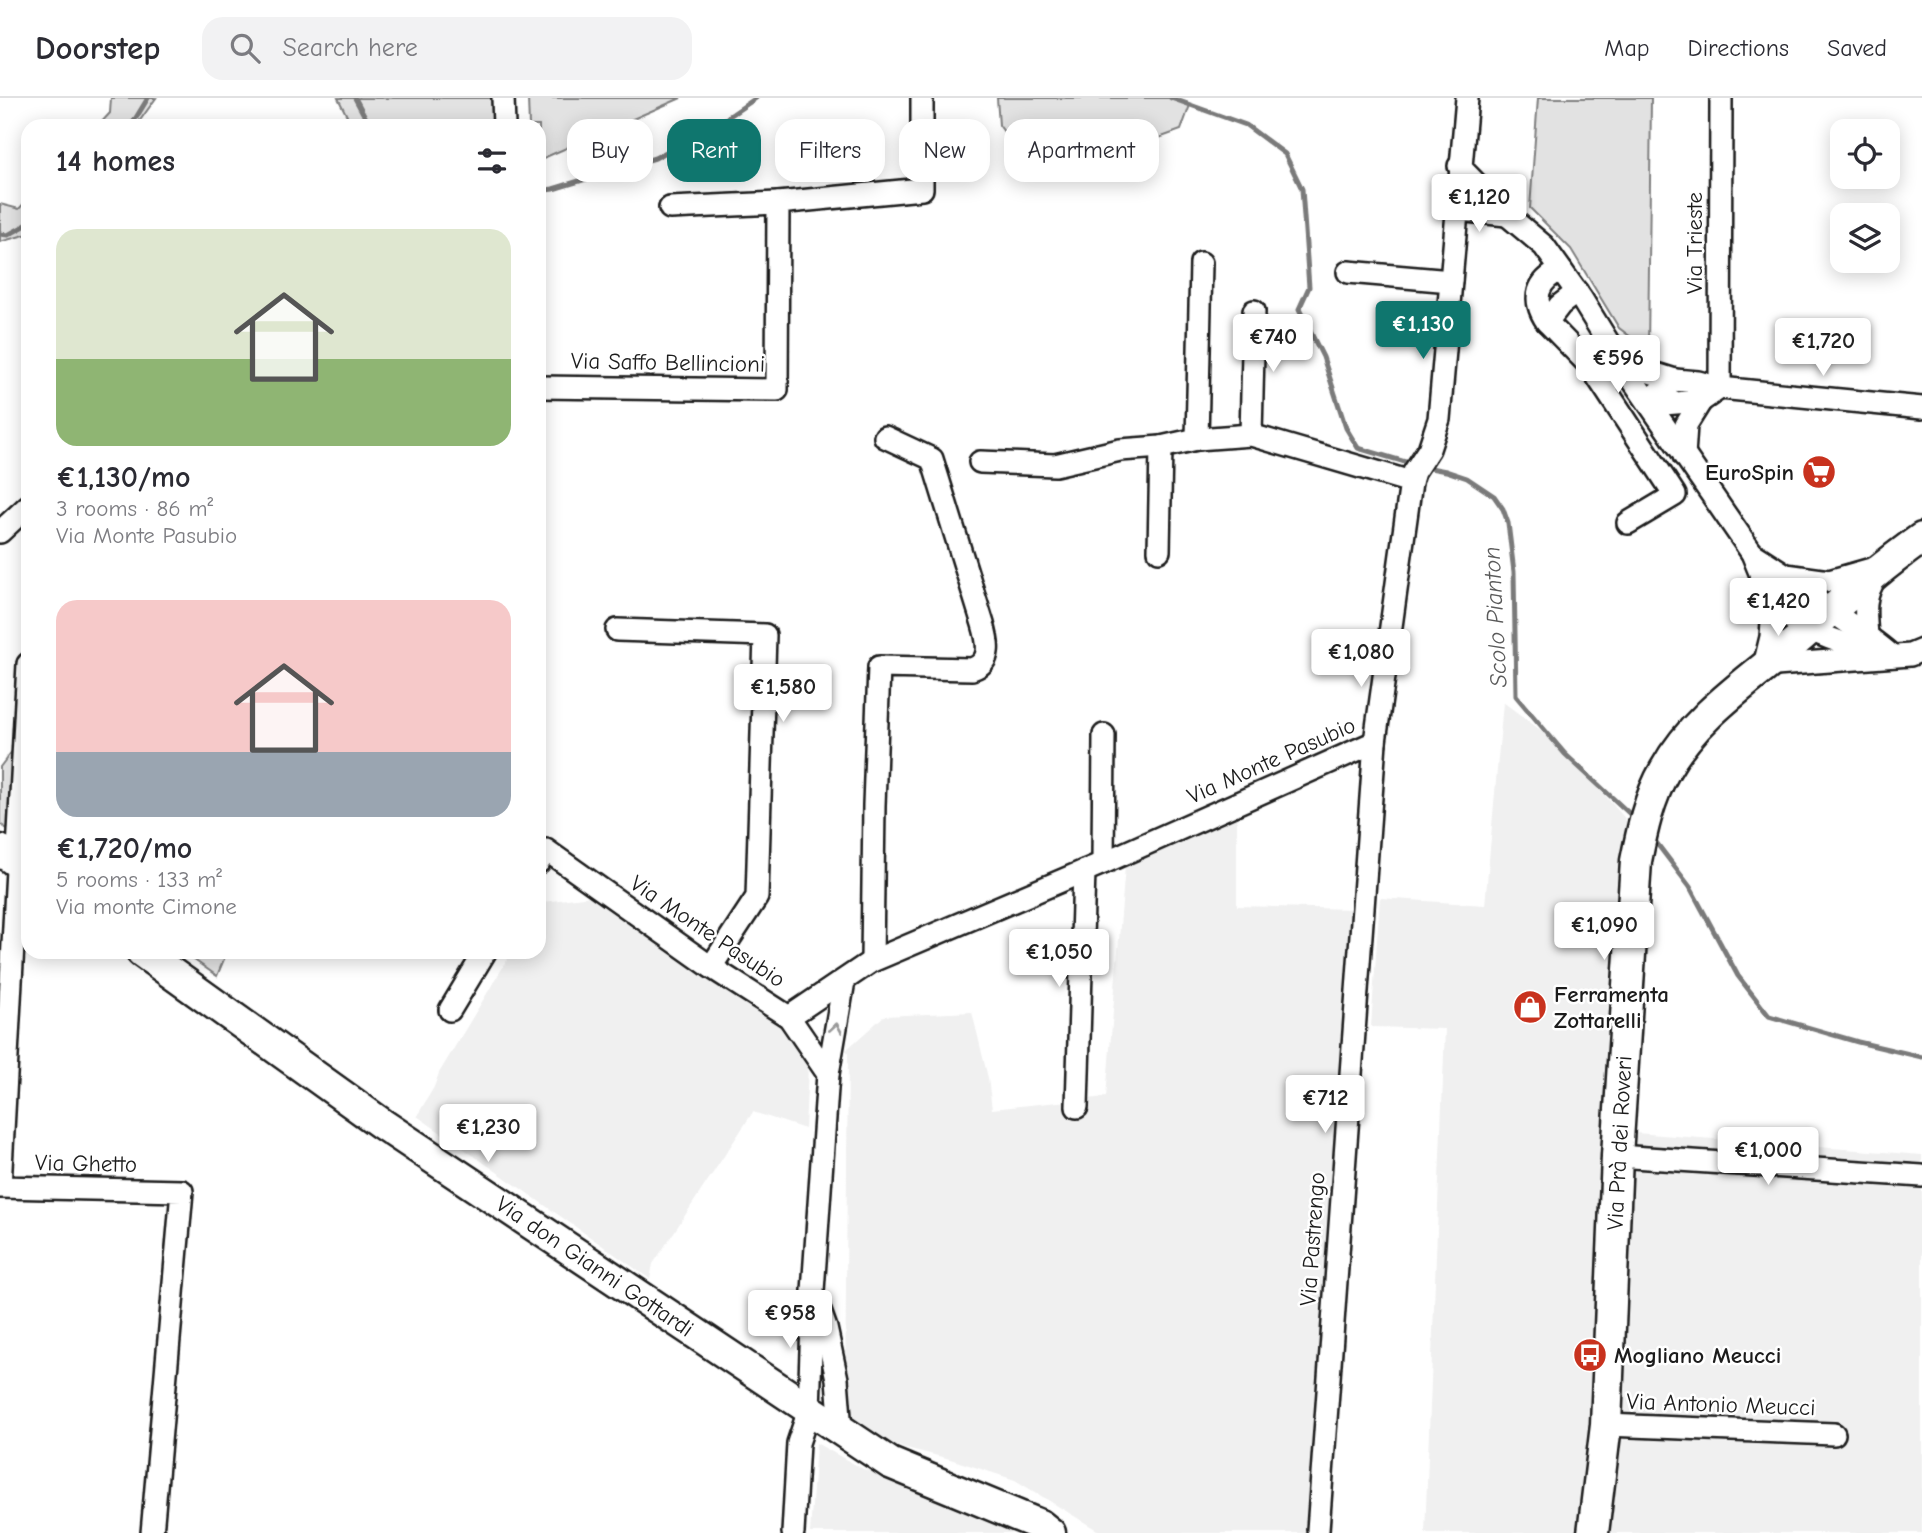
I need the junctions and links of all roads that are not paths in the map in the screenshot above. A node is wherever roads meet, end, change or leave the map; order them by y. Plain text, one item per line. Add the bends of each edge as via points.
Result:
1 (503, 98) edge
2 (922, 98) edge
3 (1467, 98) edge
4 (1721, 98) edge
5 (504, 119) edge
6 (1459, 166) junction
7 (778, 203) junction
8 (670, 208) dead end
9 (1456, 210) junction
10 (1507, 215) junction
11 (1539, 242) junction
12 (1201, 263) dead end
13 (1561, 270) junction
14 (1348, 272) dead end
15 (1451, 281) junction
16 (1539, 289) junction
17 (1577, 292) junction
18 (1254, 312) dead end
19 (1589, 312) junction
20 (1549, 319) junction
21 (1621, 363) junction
22 (1675, 380) junction
23 (546, 387) edge
24 (1720, 388) junction
25 (1701, 401) junction
26 (1651, 405) junction
27 (1922, 408) edge
28 (1251, 435) junction
29 (885, 437) dead end
30 (1197, 439) junction
31 (1161, 447) junction
32 (1684, 456) junction
33 (980, 462) dead end
34 (1413, 477) junction
35 (21, 512) edge
36 (1628, 523) dead end
37 (0, 532) edge
38 (1922, 538) edge
39 (1159, 551) dead end
40 (1752, 553) junction
41 (1883, 566) junction
42 (1786, 575) junction
43 (1773, 605) junction
44 (1819, 620) junction
45 (617, 630) dead end
46 (1867, 635) junction
47 (1922, 650) edge
48 (1892, 656) junction
49 (1764, 666) junction
50 (1104, 735) dead end
51 (1375, 743) junction
52 (21, 770) edge
53 (546, 853) edge
54 (15, 861) edge
55 (1093, 867) junction
56 (152, 959) edge
57 (481, 959) edge
58 (872, 961) junction
59 (711, 967) junction
60 (844, 981) junction
61 (450, 1010) dead end
62 (789, 1017) junction
63 (828, 1074) junction
64 (1077, 1107) dead end
65 (1617, 1156) junction
66 (1922, 1176) edge
67 (813, 1291) junction
68 (809, 1410) junction
69 (1606, 1425) junction
70 (841, 1430) junction
71 (1833, 1434) dead end
72 (1318, 1530) dead end
73 (152, 1533) edge
74 (793, 1533) edge
75 (1050, 1533) edge
76 (1593, 1533) edge

1 - 5 street
2 - 7 street via 922,189
3 - 6 street, Via Monte Pasubio
4 - 24 street, Via Trieste
6 - 9 street, Via Monte Pasubio
6 - 10 street
7 - 8 street
7 - 23 street, Via Saffo Bellincioni via 776,390
9 - 10 street
9 - 15 street, Via Monte Pasubio
10 - 11 street
11 - 13 street
11 - 16 street
12 - 30 street
13 - 16 street via 1548,276
13 - 17 street
14 - 15 street
15 - 34 street, Via Monte Pasubio via 1439,419
16 - 20 street via 1540,312
17 - 19 street
17 - 20 street
18 - 28 street
19 - 20 street via 1564,311
19 - 21 street
20 - 36 street via 1591,367 1675,495
21 - 22 street
21 - 26 street
22 - 24 street
22 - 26 street via 1656,394
24 - 25 street
24 - 27 street
25 - 26 street
25 - 32 street via 1686,425
26 - 32 street
28 - 30 street
28 - 34 street
29 - 58 street via 932,459 988,645 986,658 972,669 879,667
30 - 31 street
31 - 33 street via 1120,450 1055,465
31 - 39 street
32 - 40 street
34 - 51 street, Via Monte Pasubio
35 - 37 street
38 - 41 main road, Via Prà dei Roveri
40 - 42 street
40 - 43 street
41 - 42 street via 1829,581
41 - 44 main road, Via Prà dei Roveri
41 - 46 street via 1867,589
42 - 44 street
43 - 44 street via 1792,622
43 - 49 street
44 - 46 street
44 - 48 street via 1845,645
44 - 49 main road, Via Prà dei Roveri
45 - 59 street via 765,635 757,897
46 - 48 street
47 - 48 street
48 - 49 street
49 - 65 main road, Via Prà dei Roveri via 1679,749 1665,770 1643,827 1635,872
50 - 55 street
51 - 55 street, Via Monte Pasubio
51 - 72 street, Via Pastrengo
52 - 54 street, Via Ghetto
53 - 59 street, Via Monte Pasubio
54 - 73 street, Via Ghetto via 0,1187 182,1191
55 - 58 street, Via Monte Pasubio
55 - 64 street
56 - 68 main road, Via don Gianni Gottardi via 382,1124
57 - 61 street
58 - 60 street, Via Monte Pasubio
59 - 62 street, Via Monte Pasubio
60 - 62 street, Via Monte Pasubio
63 -> 60 street
62 - 63 street, Via Monte Pasubio
63 - 67 street
65 - 66 street
65 - 69 main road, Via Prà dei Roveri
67 - 68 street
67 - 70 street via 837,1379
68 - 70 main road, Via don Gianni Gottardi
68 - 74 street via 798,1443
69 - 71 street, Via Antonio Meucci
69 - 76 main road, Via Prà dei Roveri
70 - 75 main road, Via don Gianni Gottardi via 890,1463

